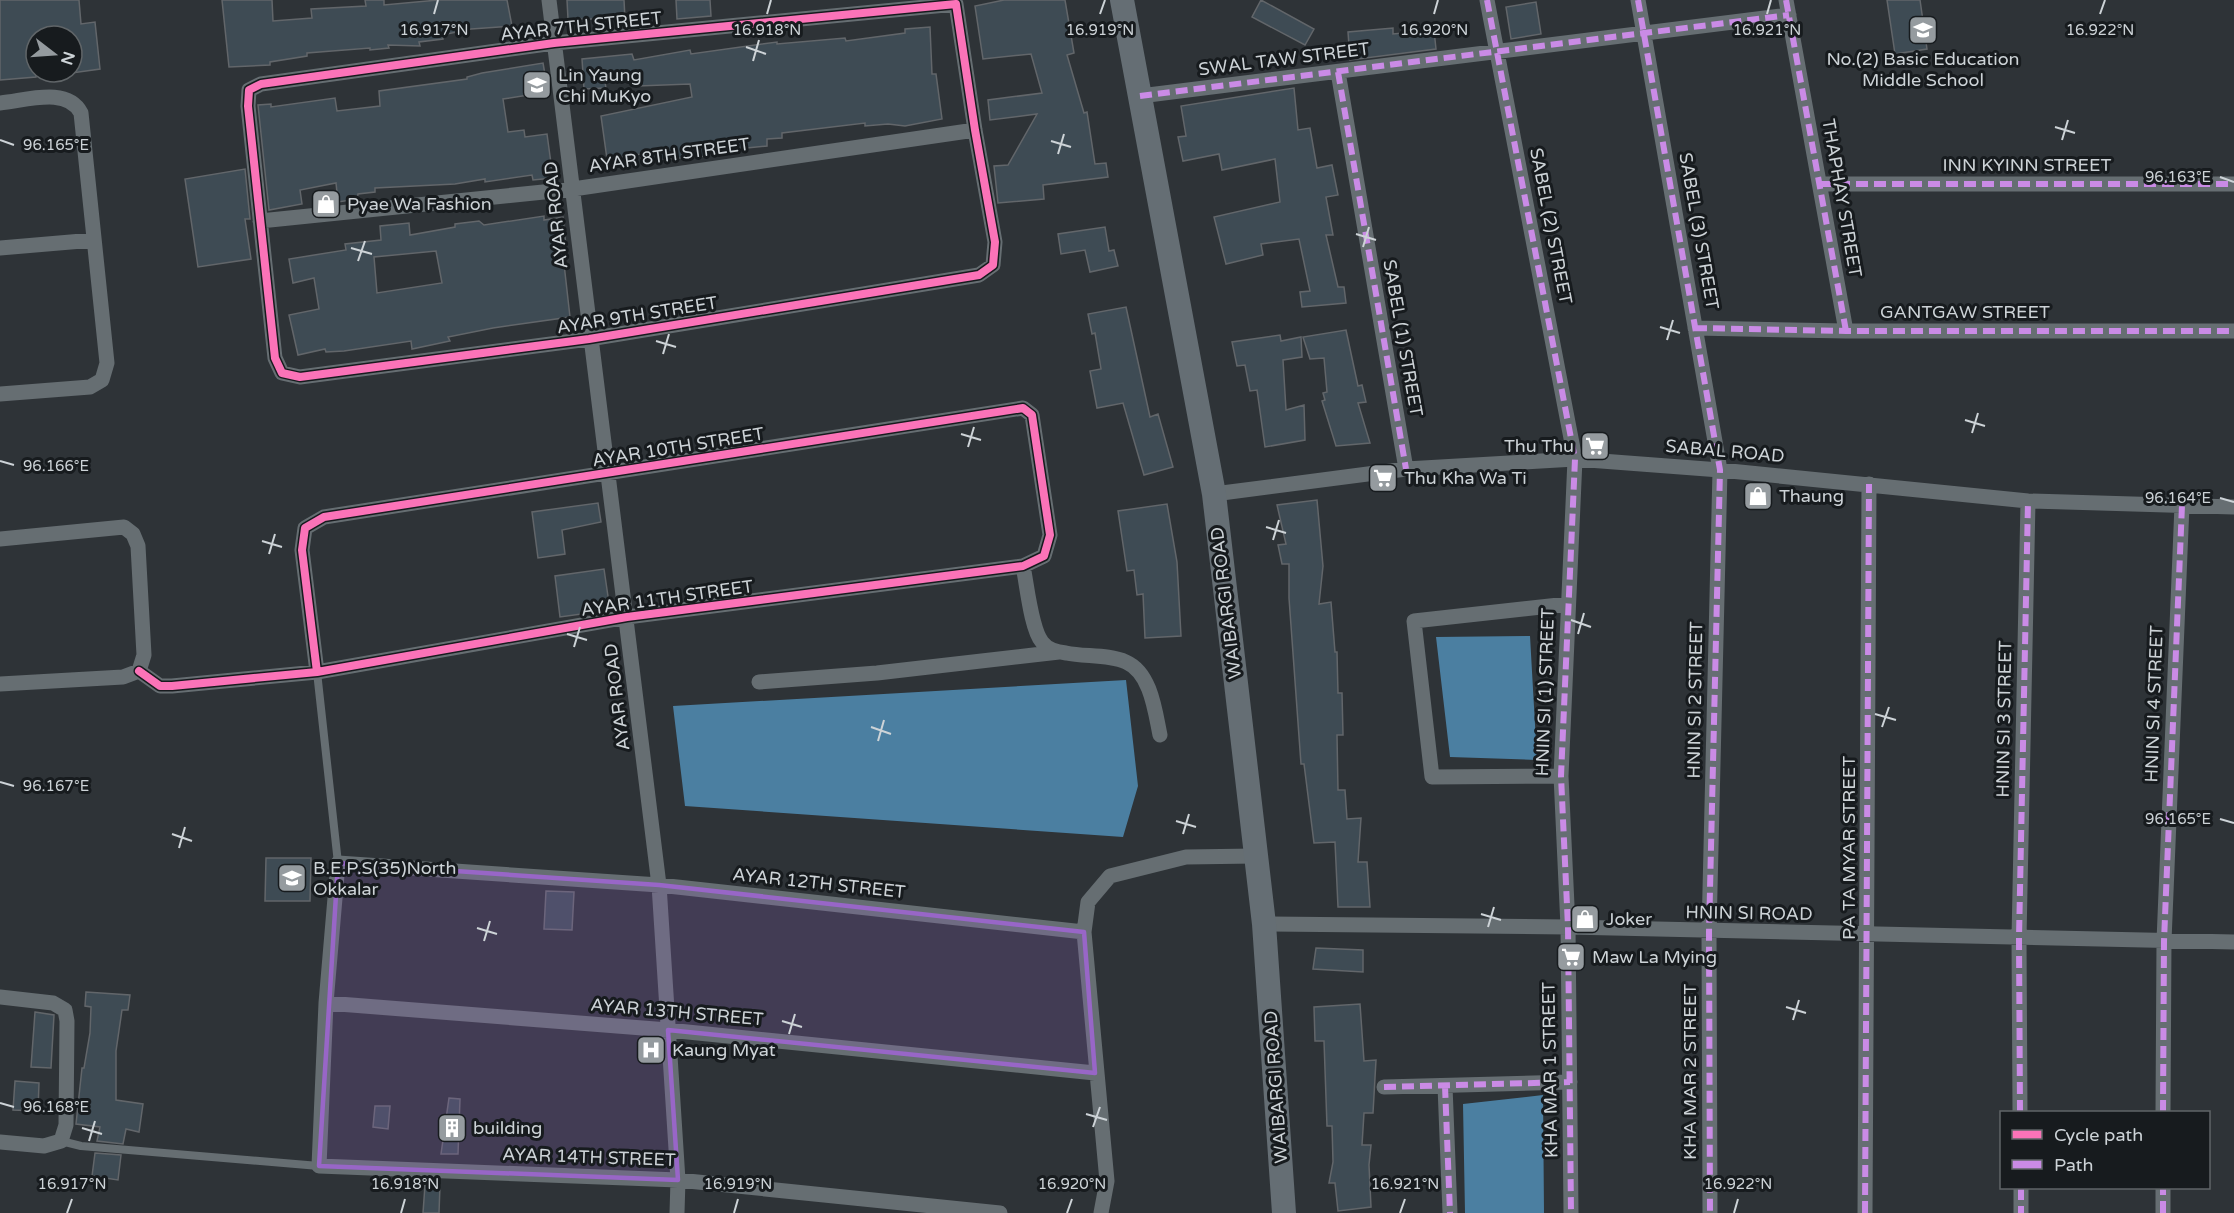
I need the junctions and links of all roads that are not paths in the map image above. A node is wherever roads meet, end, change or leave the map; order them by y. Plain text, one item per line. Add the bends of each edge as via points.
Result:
1 (549, 0) edge
2 (1122, 0) edge
3 (1487, 0) edge
4 (1638, 0) edge
5 (1788, 8) edge
6 (1645, 33) junction
7 (554, 43) junction
8 (1498, 51) junction
9 (1338, 72) junction
10 (1140, 96) junction
11 (0, 104) edge
12 (975, 130) junction
13 (1820, 184) junction
14 (2234, 184) edge
15 (573, 189) junction
16 (261, 221) junction
17 (94, 240) junction
18 (0, 248) edge
19 (1695, 328) junction
20 (1846, 331) junction
21 (2234, 331) edge
22 (589, 339) junction
23 (0, 394) edge
24 (1575, 459) junction
25 (1406, 469) junction
26 (1720, 470) junction
27 (609, 473) junction
28 (1869, 484) junction
29 (1214, 494) junction
30 (2028, 501) junction
31 (2182, 505) junction
32 (2234, 507) edge
33 (0, 539) edge
34 (1023, 566) junction
35 (1568, 604) junction
36 (627, 617) junction
37 (1059, 652) junction
38 (139, 671) junction
39 (317, 672) junction
40 (759, 682) dead end
41 (0, 684) edge
42 (1160, 735) dead end
43 (1561, 776) junction
44 (1255, 856) junction
45 (338, 863) junction
46 (659, 885) junction
47 (1264, 924) junction
48 (1568, 927) junction
49 (1084, 932) junction
50 (1709, 932) junction
51 (1868, 935) junction
52 (2019, 938) junction
53 (2164, 941) junction
54 (2234, 942) edge
55 (0, 997) edge
56 (326, 1003) junction
57 (668, 1030) junction
58 (1095, 1073) junction
59 (1570, 1082) junction
60 (1445, 1086) junction
61 (1384, 1087) dead end
62 (2020, 1111) edge
63 (2163, 1111) edge
64 (61, 1141) junction
65 (0, 1142) edge
66 (319, 1166) junction
67 (678, 1180) junction
68 (2021, 1189) edge
69 (2163, 1189) edge
70 (677, 1213) edge
71 (1000, 1213) edge
72 (1102, 1213) edge
73 (1284, 1213) edge
74 (1450, 1213) edge
75 (1571, 1213) edge
76 (1710, 1213) edge
77 (1865, 1213) edge
78 (2021, 1213) edge
79 (2163, 1213) edge

1 - 7 street, AYAR ROAD
2 - 10 main road, WAIBARGI ROAD
3 - 8 street, SABEL (2) STREET
4 - 6 street, SABEL (3) STREET
5 - 6 street, SWAL TAW STREET
5 - 13 street, THAPHAY STREET
6 - 8 street, SWAL TAW STREET
6 - 19 street, SABEL (3) STREET
7 - 12 street, AYAR 7TH STREET via 956,4
7 - 15 street, AYAR ROAD
7 - 16 street, AYAR 7TH STREET via 261,84 249,90
8 - 9 street, SWAL TAW STREET
8 - 24 street, SABEL (2) STREET
9 - 10 street, SWAL TAW STREET
9 - 25 street, SABEL (1) STREET
10 - 29 main road, WAIBARGI ROAD
11 - 17 street via 63,97 75,103 81,113
12 - 15 street, AYAR 8TH STREET
12 - 22 street, AYAR 9TH STREET via 996,242 993,265 979,275
13 - 14 street, INN KYINN STREET
13 - 20 street, THAPHAY STREET
15 - 16 street, AYAR 8TH STREET
15 - 22 street, AYAR ROAD
16 - 22 street, AYAR 9TH STREET via 275,358 282,374 300,377
17 - 18 street
17 - 23 street via 107,363 102,380 90,387
19 - 20 street, GANTGAW STREET
19 - 26 street, SABEL (3) STREET
20 - 21 street, GANTGAW STREET
22 - 27 street, AYAR ROAD
24 - 25 street, SABAL ROAD
24 - 26 street, SABAL ROAD
24 - 35 street, HNIN SI (1) STREET
25 - 29 street, SABAL ROAD
26 - 28 street, SABAL ROAD
26 - 50 street, HNIN SI 2 STREET
27 - 34 street, AYAR 10TH STREET via 1027,409 1033,420 1050,536 1044,556
27 - 36 street, AYAR ROAD
27 - 39 street, AYAR 10TH STREET via 324,517 305,528 302,550
28 - 30 street, SABAL ROAD
28 - 51 street, PA TA MYAR STREET
29 - 44 main road, WAIBARGI ROAD
30 - 31 street, SABAL ROAD
30 - 52 street, HNIN SI 3 STREET
31 - 32 street, SABAL ROAD
31 - 53 street, HNIN SI 4 STREET
33 - 38 street via 124,527 133,534 138,546 144,655
34 - 36 street, AYAR 11TH STREET
34 - 37 street via 1035,630 1046,647
35 - 43 street, HNIN SI (1) STREET
35 - 43 street via 1414,621 1432,777
36 - 39 street, AYAR 11TH STREET
36 - 46 street, AYAR ROAD
37 - 40 street
37 - 42 street via 1115,659 1134,668 1152,698
38 - 39 street, AYAR 11TH STREET via 160,686
38 - 41 street via 123,677
39 - 45 lane
43 - 48 street, HNIN SI (1) STREET
44 - 47 main road, WAIBARGI ROAD
44 - 49 street via 1186,857 1110,876 1088,902
45 - 46 street, AYAR 12TH STREET
45 - 56 street
46 - 49 street, AYAR 12TH STREET
46 - 57 street, AYAR ROAD
47 - 48 street, HNIN SI ROAD
47 - 73 main road, WAIBARGI ROAD
48 - 50 street, HNIN SI ROAD
48 - 59 street, KHA MAR 1 STREET
49 - 58 street
50 - 51 street, HNIN SI ROAD
50 - 76 street, KHA MAR 2 STREET
51 - 52 street, HNIN SI ROAD
51 - 77 street, PA TA MYAR STREET
52 - 53 street, HNIN SI ROAD
52 - 62 street, HNIN SI 3 STREET
53 - 54 street, HNIN SI ROAD
53 - 63 street, HNIN SI 4 STREET
55 - 64 street via 53,1003 65,1010 66,1125
56 - 57 street, AYAR 13TH STREET
56 - 66 street
57 - 58 street, AYAR 13TH STREET
57 - 67 street, AYAR ROAD
58 - 72 street via 1107,1181
59 - 60 street
59 - 75 street, KHA MAR 1 STREET
60 - 61 street
60 - 74 street
64 - 65 street via 44,1146
64 - 66 lane via 81,1146
66 - 67 street, AYAR 14TH STREET
67 - 70 street, AYAR ROAD
67 - 71 street, AYAR 14TH STREET
68 - 78 street
69 - 79 street

